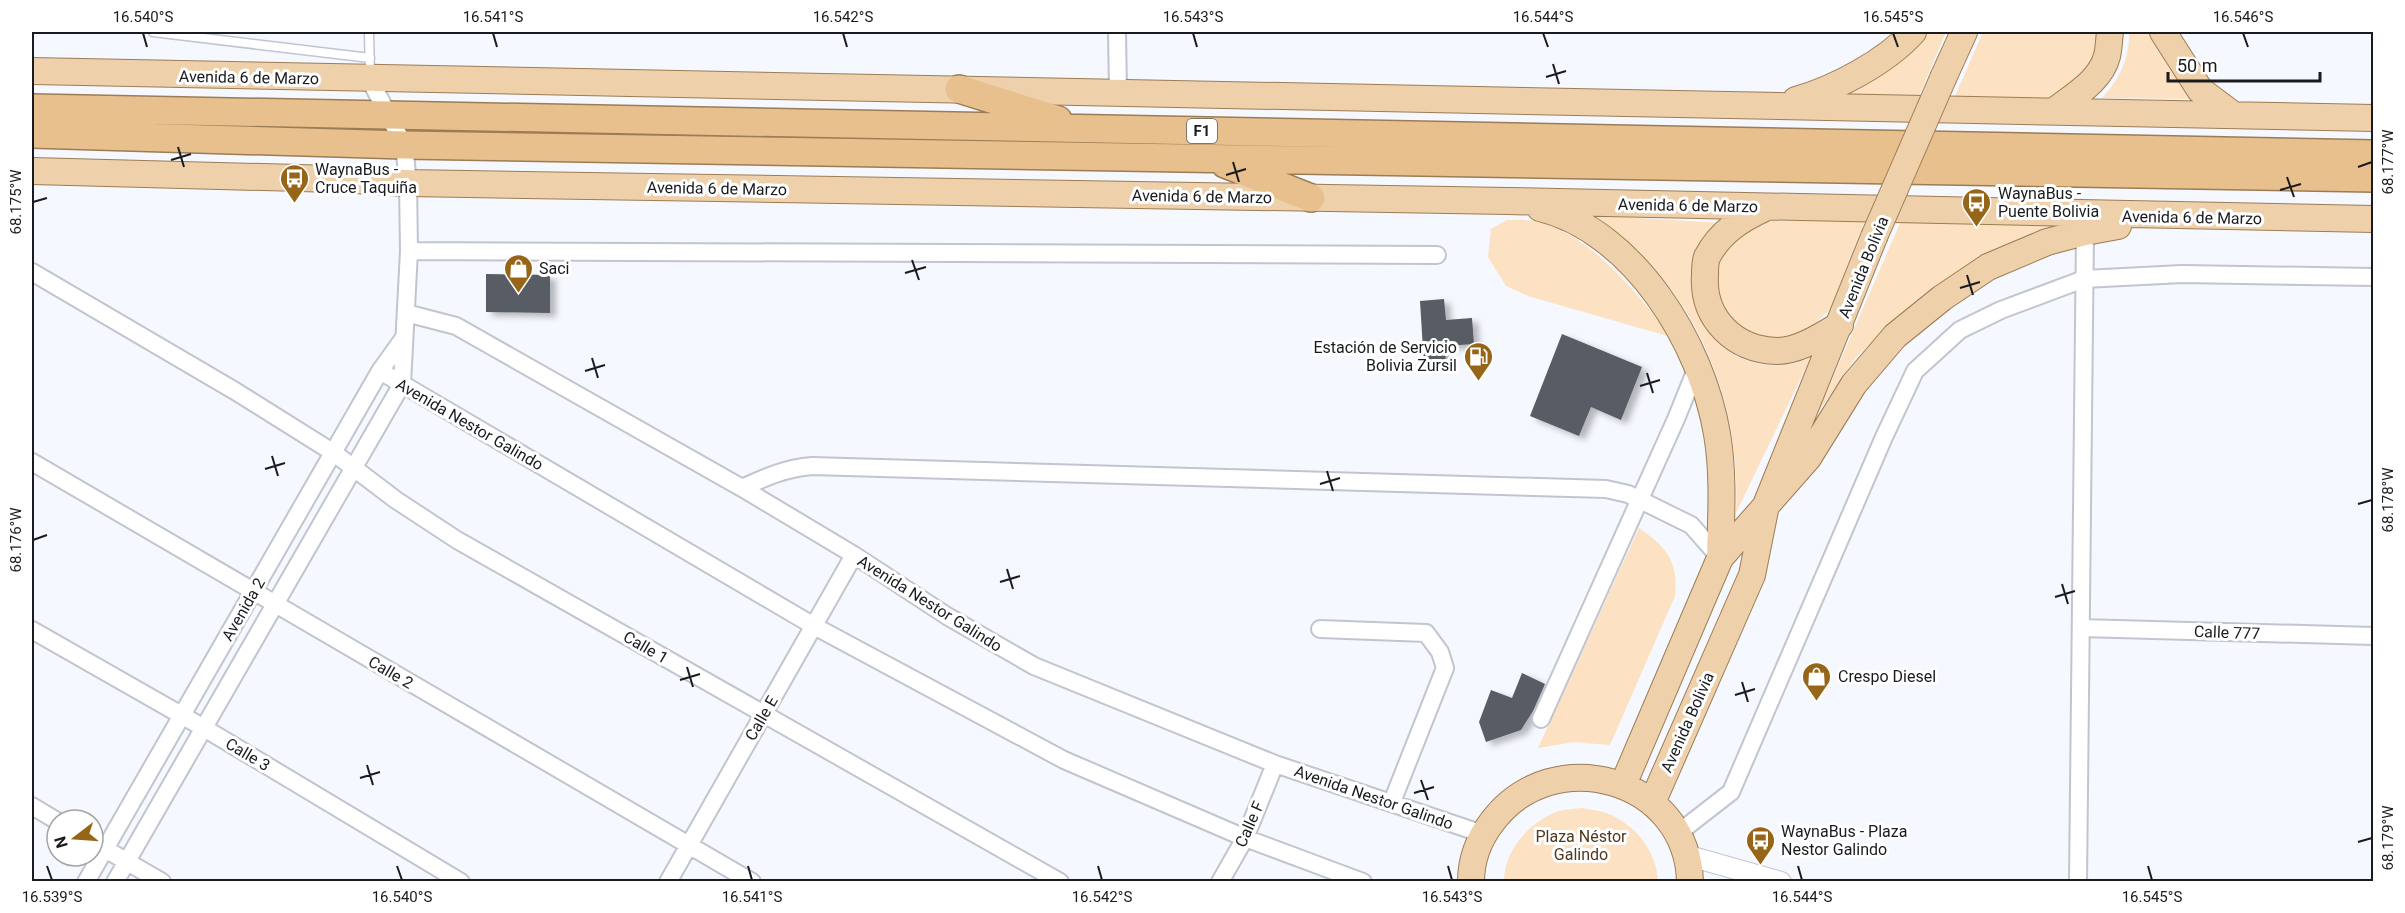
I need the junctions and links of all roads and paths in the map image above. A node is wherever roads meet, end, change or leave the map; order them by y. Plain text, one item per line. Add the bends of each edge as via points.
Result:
1 (153, 32) edge
2 (369, 32) edge
3 (1118, 32) edge
4 (1913, 32) edge
5 (1964, 32) edge
6 (2110, 32) edge
7 (2163, 32) edge
8 (370, 69) junction
9 (32, 71) edge
10 (958, 89) junction
11 (1118, 93) junction
12 (1773, 106) junction
13 (32, 108) edge
14 (2057, 109) junction
15 (2232, 114) junction
16 (387, 116) junction
17 (2373, 118) edge
18 (1088, 129) junction
19 (32, 134) edge
20 (404, 145) junction
21 (2373, 154) edge
22 (1210, 158) junction
23 (32, 171) edge
24 (2373, 178) edge
25 (408, 183) junction
26 (1311, 198) junction
27 (1508, 201) junction
28 (1768, 207) junction
29 (2175, 217) junction
30 (2373, 219) edge
31 (2085, 232) junction
32 (409, 251) junction
33 (1437, 255) dead end
34 (32, 272) edge
35 (2373, 277) edge
36 (2084, 279) junction
37 (406, 313) junction
38 (1840, 325) junction
39 (403, 339) junction
40 (1697, 367) junction
41 (380, 371) junction
42 (402, 384) junction
43 (333, 453) junction
44 (32, 462) edge
45 (354, 468) junction
46 (742, 488) junction
47 (1639, 499) junction
48 (1766, 505) junction
49 (854, 555) junction
50 (1720, 558) junction
51 (253, 591) junction
52 (276, 604) junction
53 (814, 626) junction
54 (2081, 628) junction
55 (1320, 629) dead end
56 (32, 630) edge
57 (2373, 636) edge
58 (764, 714) junction
59 (182, 715) junction
60 (1541, 719) dead end
61 (204, 728) junction
62 (1275, 764) junction
63 (1623, 785) junction
64 (1392, 802) junction
65 (1652, 803) junction
66 (32, 806) edge
67 (45, 814) edge
68 (1483, 834) junction
69 (105, 836) edge
70 (1245, 838) junction
71 (1682, 845) junction
72 (688, 846) junction
73 (105, 849) edge
74 (126, 861) junction
75 (115, 882) edge
76 (162, 882) edge
77 (461, 882) edge
78 (668, 882) edge
79 (752, 882) edge
80 (1060, 882) edge
81 (1220, 882) edge
82 (1363, 882) edge
83 (1471, 882) edge
84 (1690, 882) edge
85 (1780, 882) edge
86 (2078, 882) edge

1 - 8 lane
2 - 8 lane
3 - 11 street
4 - 12 main road via 1839,84
5 - 38 main road, Avenida Bolivia, bridge
6 - 14 main road via 2101,69 2086,87
7 - 15 main road via 2200,90
8 - 9 main road, Avenida 6 de Marzo
8 - 10 main road, Avenida 6 de Marzo
8 - 16 street, Avenida 2
10 - 11 main road, Avenida 6 de Marzo
10 - 18 highway
11 - 12 main road, Avenida 6 de Marzo
12 - 14 main road, Avenida 6 de Marzo
13 - 16 highway, F1
14 - 15 main road, Avenida 6 de Marzo
15 - 17 main road, Avenida 6 de Marzo
16 - 18 highway, F1
16 - 20 street, Avenida 2
18 - 21 highway, F1
19 - 20 highway, F1
20 - 22 highway, F1
20 - 25 street, Avenida 2
22 - 24 highway, F1
22 - 26 highway
23 - 25 main road, Avenida 6 de Marzo
25 - 26 main road, Avenida 6 de Marzo
25 - 32 street, Avenida 2
26 - 27 main road, Avenida 6 de Marzo
27 - 28 main road, Avenida 6 de Marzo
27 - 40 main road via 1581,223 1625,258 1654,289 1679,326
28 - 29 main road, Avenida 6 de Marzo
28 - 38 main road via 1739,220 1718,240 1706,259 1704,285 1710,311 1725,331 1748,347 1779,351 1808,343
29 - 30 main road, Avenida 6 de Marzo
29 - 31 main road
31 - 36 street
31 - 48 main road via 2047,242 1988,267 1896,336 1854,384 1808,458
32 - 33 street
32 - 37 street, Avenida 2
34 - 43 street, Calle 1
35 - 36 street via 2182,274
36 - 54 street
36 - 71 street via 1960,330 1915,371 1731,792
37 - 39 street, Avenida 2
37 - 46 street, Avenida Nestor Galindo via 456,326
38 - 48 main road, Avenida Bolivia
39 - 41 street, Avenida 2
39 - 42 street, Avenida 2
40 - 47 street
40 - 50 main road via 1717,435 1722,491
41 - 42 street, Avenida Nestor Galindo
41 - 43 street, Avenida 2
42 - 45 street, Avenida 2
42 - 53 street, Avenida Nestor Galindo
43 - 45 street, Calle 1
43 - 51 street, Avenida 2
44 - 51 street, Calle 2
45 - 52 street, Avenida 2
45 - 58 street, Calle 1 via 457,540
46 - 47 street via 776,472 812,466 1606,489
46 - 49 street, Avenida Nestor Galindo
47 - 50 street via 1691,525
47 - 60 street
48 - 50 main road, Avenida Bolivia
48 - 65 main road, Avenida Bolivia via 1752,575
49 - 53 street, Calle E
49 - 62 street, Avenida Nestor Galindo via 947,616 1034,666
50 - 63 main road, Avenida Bolivia
51 - 52 street, Calle 2
51 - 59 street, Avenida 2
52 - 61 street, Avenida 2
52 - 72 street, Calle 2
53 - 58 street, Calle E
53 - 70 street, Avenida Nestor Galindo via 1064,760
54 - 57 street, Calle 777
54 - 86 street
55 - 64 street via 1426,633 1440,652 1445,668
56 - 59 street, Calle 3
58 - 72 street, Calle E
58 - 80 street, Calle 1
59 - 61 street, Calle 3
59 - 69 street, Avenida 2
61 - 74 street, Avenida 2
61 - 77 street, Calle 3
62 - 64 street, Avenida Nestor Galindo
62 - 70 street, Calle F
63 - 65 main road
63 - 68 main road via 1592,777 1560,778 1529,789 1503,808
64 - 68 street, Avenida Nestor Galindo
65 - 71 main road via 1666,817
66 - 67 street
68 - 83 main road
70 - 81 street, Calle F
70 - 82 street, Avenida Nestor Galindo
71 - 84 main road
71 - 85 street
72 - 78 street, Calle E
72 - 79 street, Calle 2
73 - 74 street
74 - 75 street, Avenida 2
74 - 76 street

